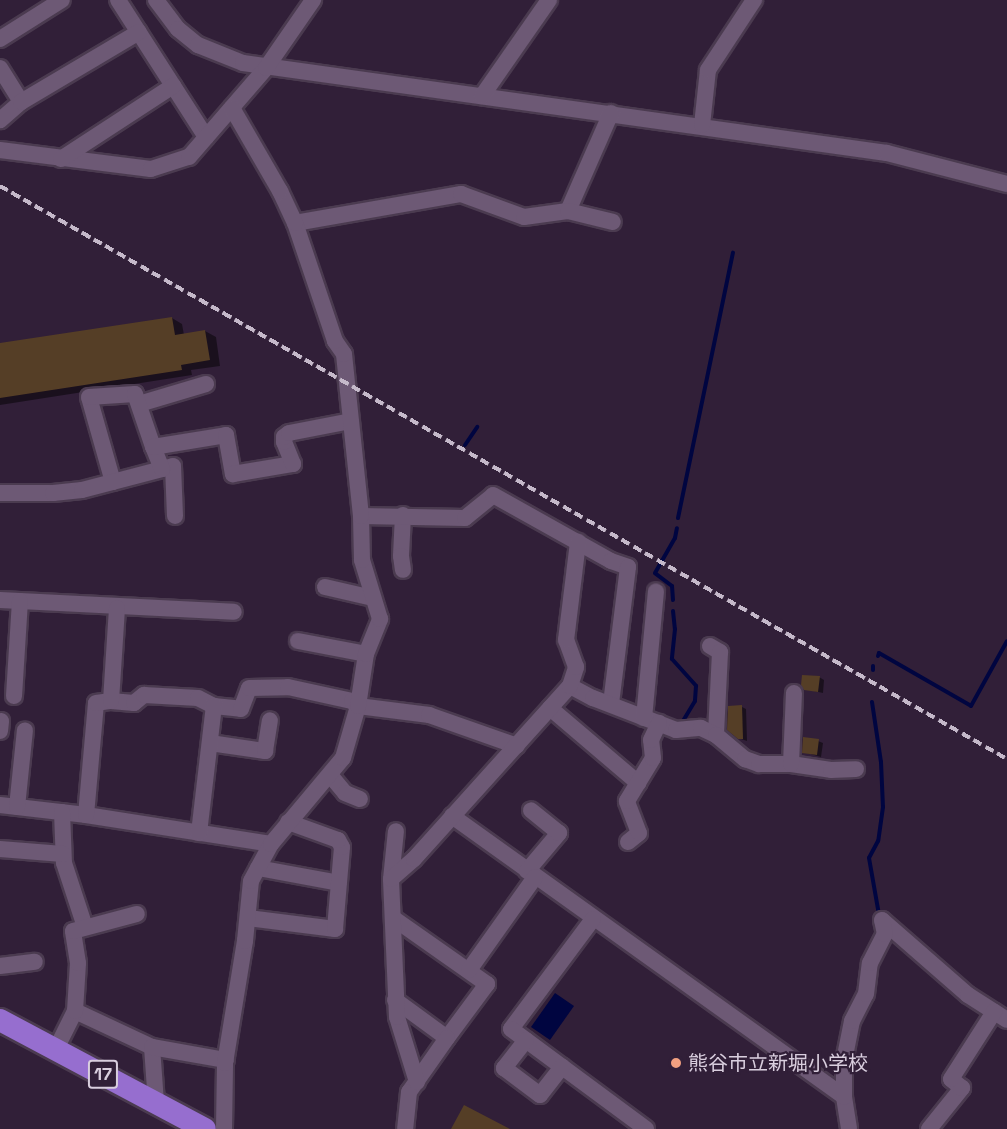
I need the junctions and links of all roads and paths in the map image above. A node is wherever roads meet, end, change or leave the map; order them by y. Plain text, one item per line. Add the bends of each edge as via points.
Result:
1 (62, 0) edge
2 (118, 0) edge
3 (156, 0) edge
4 (313, 0) edge
5 (549, 0) edge
6 (754, 0) edge
7 (139, 32) junction
8 (0, 39) edge
9 (0, 68) edge
10 (266, 68) junction
11 (173, 86) junction
12 (482, 96) junction
13 (21, 102) junction
14 (232, 108) junction
15 (611, 114) junction
16 (0, 120) edge
17 (702, 125) junction
18 (206, 137) junction
19 (0, 150) edge
20 (61, 159) junction
21 (1007, 184) edge
22 (567, 211) junction
23 (613, 222) dead end
24 (296, 223) junction
25 (206, 384) dead end
26 (139, 405) junction
27 (351, 421) junction
28 (153, 447) junction
29 (162, 469) junction
30 (113, 482) junction
31 (0, 493) edge
32 (403, 515) junction
33 (175, 516) dead end
34 (361, 516) junction
35 (578, 542) junction
36 (403, 570) dead end
37 (325, 587) dead end
38 (656, 592) dead end
39 (373, 598) junction
40 (0, 600) edge
41 (20, 601) junction
42 (117, 608) junction
43 (234, 612) dead end
44 (298, 641) dead end
45 (710, 646) dead end
46 (366, 654) junction
47 (570, 686) junction
48 (794, 693) dead end
49 (14, 696) dead end
50 (111, 701) junction
51 (611, 705) junction
52 (214, 706) junction
53 (358, 706) junction
54 (550, 708) junction
55 (270, 720) dead end
56 (652, 720) junction
57 (25, 730) dead end
58 (716, 735) junction
59 (210, 743) junction
60 (517, 746) junction
61 (791, 764) junction
62 (856, 769) dead end
63 (330, 775) junction
64 (638, 783) junction
65 (360, 799) dead end
66 (8, 806) edge
67 (531, 810) dead end
68 (62, 812) junction
69 (86, 815) junction
70 (452, 816) junction
71 (288, 822) junction
72 (396, 831) dead end
73 (198, 833) junction
74 (628, 842) dead end
75 (271, 844) junction
76 (0, 849) edge
77 (63, 854) junction
78 (258, 868) junction
79 (531, 874) junction
80 (391, 879) junction
81 (339, 883) junction
82 (136, 914) dead end
83 (248, 918) junction
84 (393, 918) junction
85 (593, 919) junction
86 (85, 927) junction
87 (35, 962) dead end
88 (0, 966) edge
89 (469, 970) junction
90 (395, 1000) junction
91 (75, 1011) junction
92 (1000, 1016) edge
93 (0, 1020) edge
94 (447, 1038) junction
95 (526, 1040) junction
96 (152, 1047) junction
97 (56, 1049) junction
98 (225, 1060) junction
99 (562, 1066) junction
100 (417, 1082) junction
101 (844, 1097) junction
102 (156, 1103) junction
103 (205, 1129) edge
104 (224, 1129) edge
105 (405, 1129) edge
106 (646, 1129) edge
107 (849, 1129) edge
108 (929, 1129) edge

1 - 8 street
2 - 7 street
3 - 10 street via 178,29 198,45 221,56
4 - 10 street
5 - 12 street
6 - 17 street via 708,70
7 - 11 street
7 - 13 street
9 - 13 street
10 - 12 street
10 - 14 street
11 - 18 street
11 - 20 street
12 - 15 street
13 - 16 street
14 - 18 street
14 - 24 street
15 - 17 street
15 - 22 street
17 - 21 street via 887,153
18 - 20 street via 189,157 152,169
19 - 20 street
22 - 23 street
22 - 24 street via 524,218 461,194
24 - 27 street via 335,341 344,354
25 - 26 street
26 - 28 street
26 - 30 street via 135,394 89,397
27 - 28 street via 288,433 284,442 293,464 233,474 226,435
27 - 34 street
28 - 29 street
29 - 30 street
29 - 33 street via 172,466
30 - 31 street via 53,493
32 - 34 street
32 - 35 street via 465,518 493,495
32 - 36 street
34 - 39 street via 362,560
35 - 47 street via 566,640 576,667
35 - 51 street via 628,567
37 - 39 street
38 - 56 street
39 - 46 street via 380,619
40 - 41 street
41 - 42 street
41 - 49 street
42 - 43 street
42 - 50 street
44 - 46 street
45 - 58 street via 720,652
46 - 53 street
47 - 51 street
47 - 54 street
48 - 61 street
50 - 52 street via 134,703 144,695 198,698
50 - 69 street via 96,703
51 - 56 street
52 - 53 street via 241,710 249,688 288,687 352,700
52 - 59 street
53 - 60 street via 429,715
53 - 63 street via 343,758
54 - 60 street
54 - 64 street
55 - 59 street via 265,751
56 - 58 street via 676,730 701,728
56 - 64 street via 654,758
57 - 66 street
58 - 61 street via 745,759 759,764
59 - 73 street
60 - 70 street
61 - 62 street
63 - 65 street via 345,793
63 - 71 street
64 - 74 street via 627,801 639,833
66 - 68 street
67 - 79 street via 559,833
68 - 69 street
68 - 77 street
69 - 73 street
70 - 79 street
70 - 80 street
71 - 75 street
71 - 81 street via 338,840 342,847
72 - 80 street
73 - 75 street
75 - 78 street
76 - 77 street
77 - 86 street
78 - 81 street
78 - 83 street via 251,881
79 - 85 street
79 - 89 street
80 - 84 street
81 - 83 street via 335,929
82 - 86 street
83 - 98 street
84 - 89 street
84 - 90 street
85 - 95 street via 511,1029
85 - 101 street
86 - 91 street via 73,931 78,963
87 - 88 street
89 - 94 street via 487,984
90 - 94 street
90 - 100 street
91 - 96 street
91 - 97 street
92 - 101 street via 968,995 882,920 885,934 870,963 866,994 852,1021 844,1061
92 - 108 street via 951,1079 962,1088
93 - 97 highway, 17
94 - 100 street
95 - 99 street
95 - 99 street via 504,1068 540,1095
96 - 98 street
96 - 102 street
97 - 102 highway, 17
98 - 104 street
99 - 106 street
100 - 105 street via 409,1092
101 - 107 street
102 - 103 highway, 17

